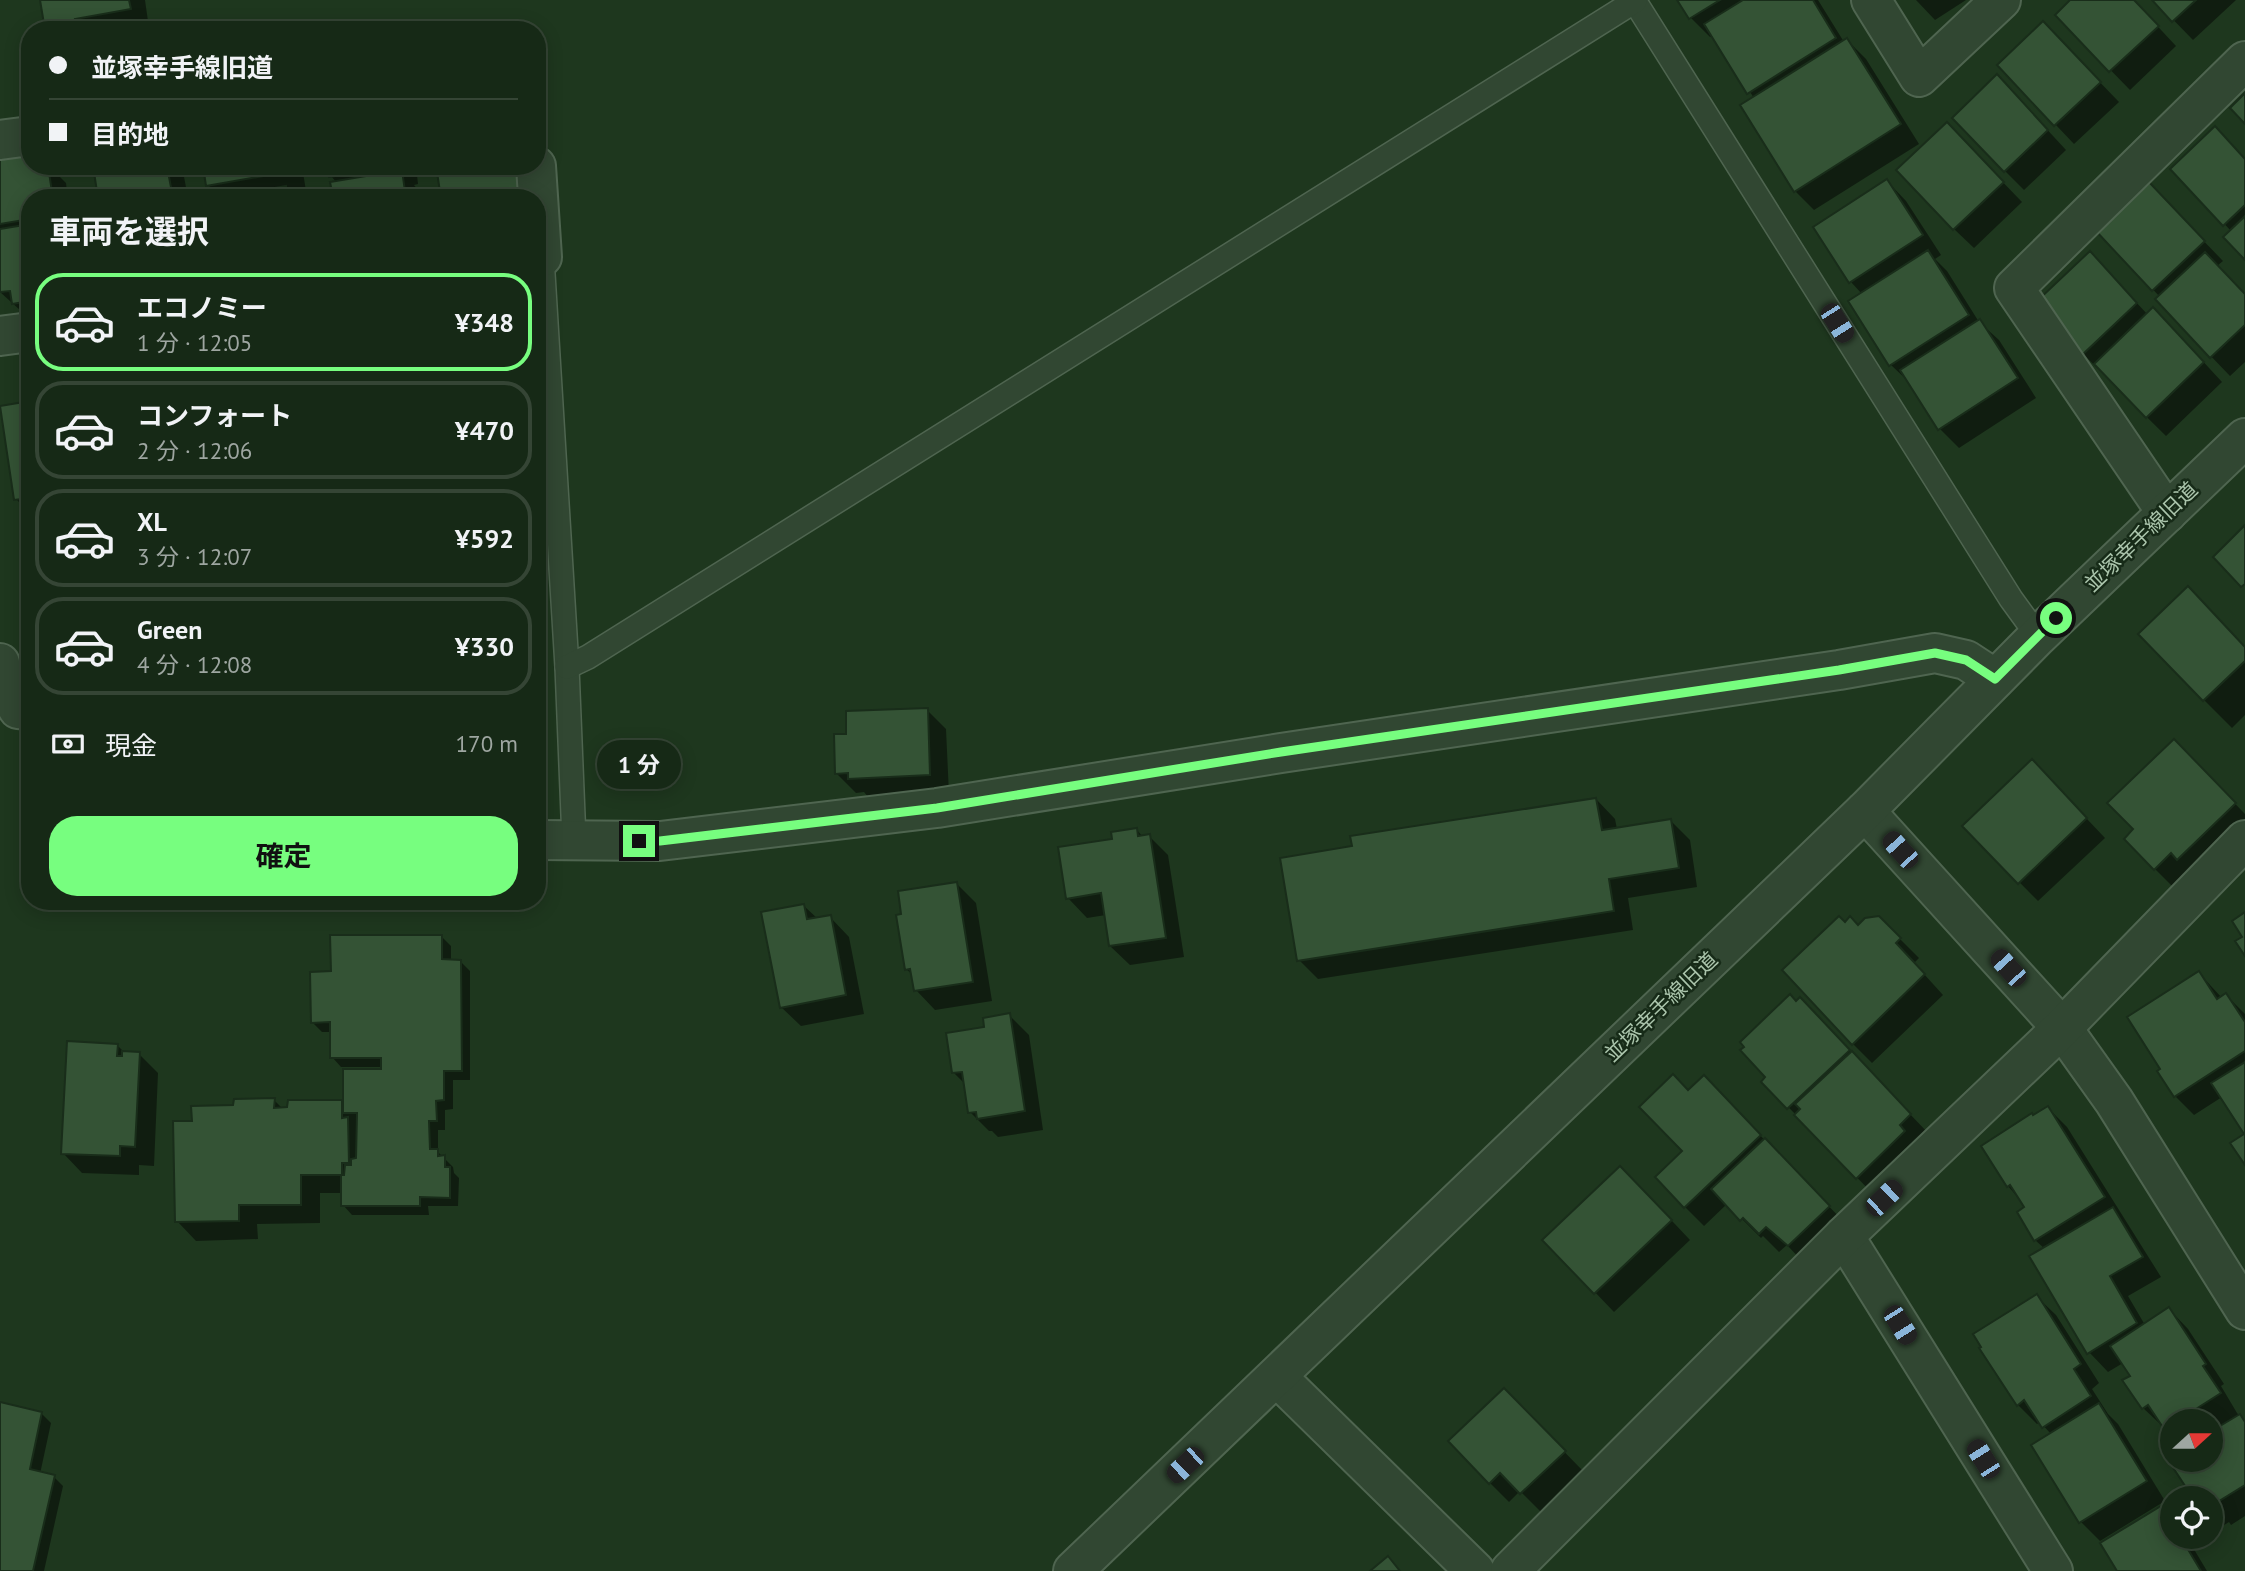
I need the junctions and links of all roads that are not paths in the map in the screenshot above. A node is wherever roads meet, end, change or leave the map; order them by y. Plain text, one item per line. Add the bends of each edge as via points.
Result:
1 (1871, 0) edge
2 (2001, 0) edge
3 (1635, 1) edge
4 (2245, 61) edge
5 (21, 137) edge
6 (0, 140) edge
7 (21, 333) edge
8 (0, 336) edge
9 (546, 346) edge
10 (2245, 438) edge
11 (2166, 513) junction
12 (2038, 636) junction
13 (0, 663) edge
14 (568, 667) junction
15 (1995, 679) junction
16 (21, 709) edge
17 (1864, 811) junction
18 (555, 840) edge
19 (2245, 840) edge
20 (2062, 1028) junction
21 (1844, 1236) junction
22 (2245, 1310) edge
23 (1277, 1377) junction
24 (1073, 1571) edge
25 (1475, 1571) edge
26 (1510, 1571) edge
27 (2053, 1571) edge

1 - 2 street via 1919,77
3 - 12 lane
3 - 14 lane
4 - 11 street via 2014,288
5 - 6 street
7 - 8 street
9 - 14 lane
10 - 11 street, 並塚幸手線旧道
11 - 12 street, 並塚幸手線旧道
12 - 15 street, 並塚幸手線旧道
13 - 16 street via 5,688
14 - 18 lane
15 - 17 street, 並塚幸手線旧道
15 - 18 street via 1966,660 1935,653 937,808 660,841
17 - 20 street
17 - 23 street, 並塚幸手線旧道
19 - 20 street
20 - 21 street
20 - 22 street via 2114,1101
21 - 26 street
21 - 27 street
23 - 24 street, 並塚幸手線旧道
23 - 25 street

